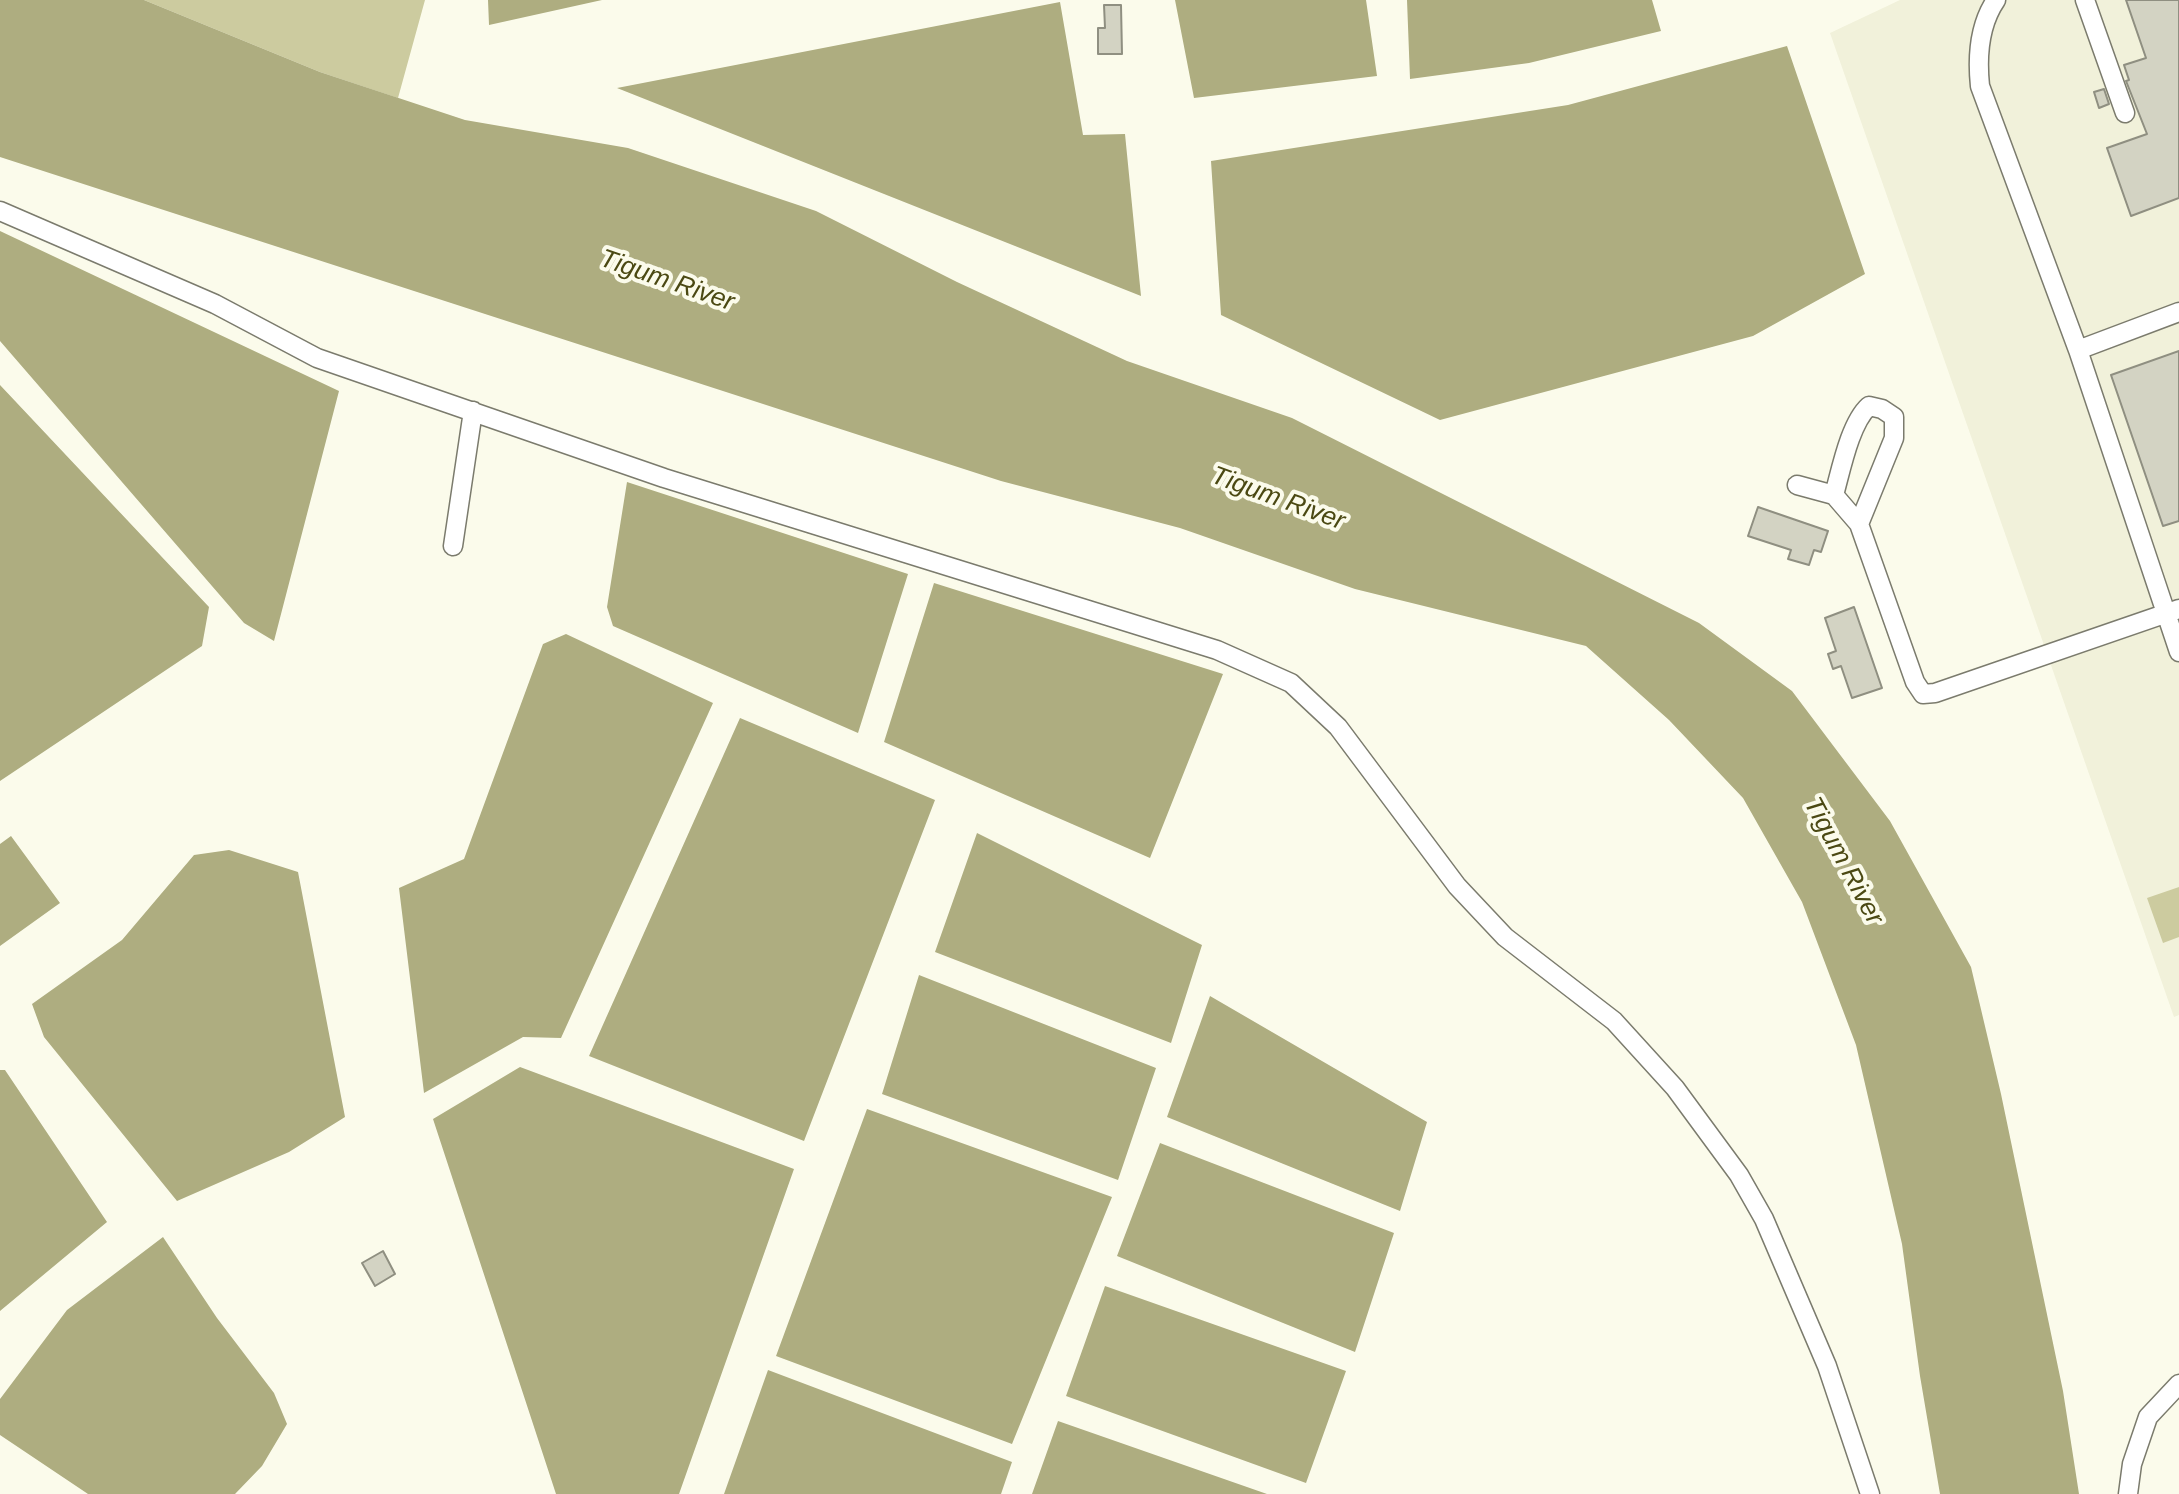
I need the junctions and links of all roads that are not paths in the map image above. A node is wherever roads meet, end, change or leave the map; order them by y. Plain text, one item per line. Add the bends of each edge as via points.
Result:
1 (1996, 0) edge
2 (2085, 0) edge
3 (2125, 113) dead end
4 (0, 211) edge
5 (2179, 312) edge
6 (2078, 350) junction
7 (473, 411) junction
8 (1797, 485) dead end
9 (1834, 495) junction
10 (1859, 524) junction
11 (453, 546) dead end
12 (2172, 612) edge
13 (2179, 652) edge
14 (2179, 1384) edge
15 (1870, 1494) edge
16 (2128, 1494) edge

1 - 6 street via 1977,59 1980,86
2 - 3 street
4 - 7 street via 215,304 317,358
5 - 6 street
6 - 12 street
7 - 11 street
7 - 15 street via 664,478 1217,650 1291,683 1338,727 1457,886 1505,937 1614,1021 1675,1088 1739,1175 1764,1219 1827,1366
8 - 9 street
9 - 10 street
9 - 10 street via 1856,424 1869,406 1882,409 1894,417 1894,438
10 - 12 street via 1923,694
12 - 13 street
14 - 16 street via 2148,1417

